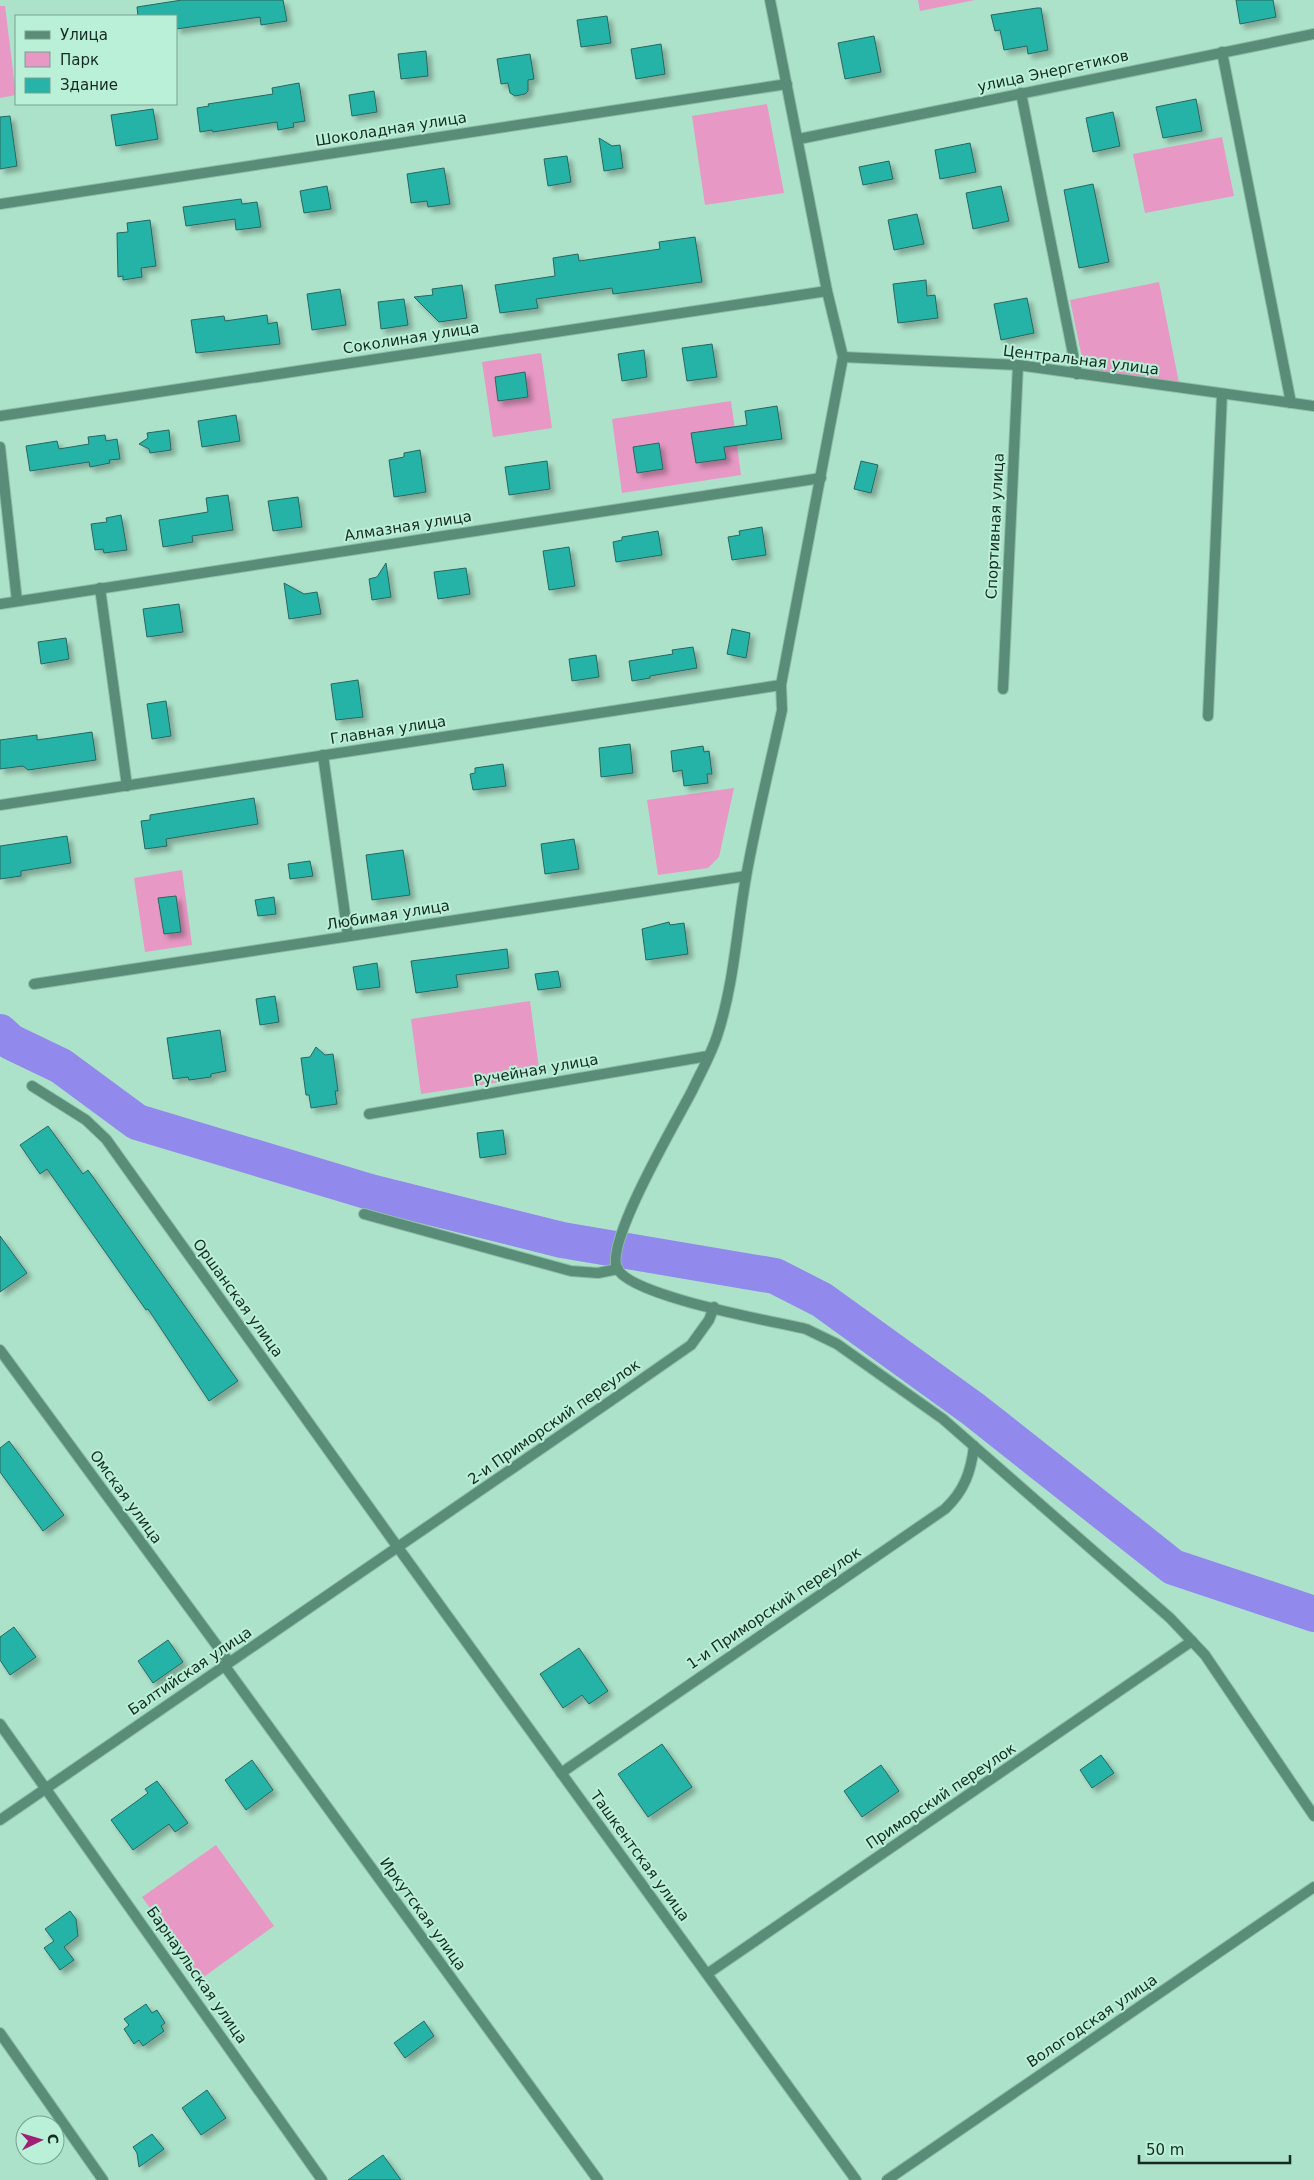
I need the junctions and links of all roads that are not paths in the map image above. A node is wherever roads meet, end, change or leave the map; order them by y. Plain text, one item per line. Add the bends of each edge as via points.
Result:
1 (770, 0) edge
2 (1314, 34) edge
3 (1222, 52) junction
4 (787, 84) junction
5 (1021, 93) junction
6 (798, 139) junction
7 (0, 204) edge
8 (827, 291) junction
9 (843, 356) junction
10 (1018, 366) junction
11 (1078, 374) junction
12 (1222, 394) junction
13 (1291, 403) junction
14 (1314, 406) edge
15 (0, 416) edge
16 (0, 447) edge
17 (821, 478) junction
18 (100, 588) junction
19 (17, 601) junction
20 (0, 604) edge
21 (781, 685) junction
22 (1003, 689) dead end
23 (1208, 716) dead end
24 (323, 755) junction
25 (127, 786) junction
26 (0, 805) edge
27 (746, 876) junction
28 (348, 936) junction
29 (34, 984) dead end
30 (708, 1056) junction
31 (32, 1086) dead end
32 (369, 1114) dead end
33 (364, 1214) dead end
34 (618, 1269) junction
35 (714, 1307) junction
36 (0, 1350) edge
37 (974, 1446) junction
38 (398, 1549) junction
39 (1192, 1642) junction
40 (226, 1664) junction
41 (0, 1724) edge
42 (561, 1773) junction
43 (47, 1788) junction
44 (1314, 1816) edge
45 (0, 1820) edge
46 (1314, 1887) edge
47 (707, 1974) junction
48 (0, 2034) edge
49 (103, 2180) edge
50 (322, 2180) edge
51 (598, 2180) edge
52 (856, 2180) edge
53 (887, 2180) edge

1 - 4 street
2 - 3 street, улица Энергетиков
3 - 5 street, улица Энергетиков
3 - 13 street
4 - 6 street
4 - 7 street, Шоколадная улица
5 - 6 street, улица Энергетиков
5 - 11 street
6 - 8 street
8 - 9 street
8 - 15 street, Соколиная улица
9 - 10 street, Центральная улица
9 - 17 street
10 - 11 street, Центральная улица
10 - 22 street, Спортивная улица
11 - 12 street, Центральная улица
12 - 13 street, Центральная улица
12 - 23 street
13 - 14 street, Центральная улица
16 - 19 street
17 - 18 street, Алмазная улица
17 - 21 street
18 - 19 street, Алмазная улица
18 - 25 street
19 - 20 street, Алмазная улица
21 - 24 street, Главная улица
21 - 27 street via 782,710
24 - 25 street, Главная улица
24 - 28 street
25 - 26 street, Главная улица
27 - 28 street, Любимая улица
27 - 30 street via 727,996 718,1034
28 - 29 street, Любимая улица
30 - 32 street, Ручейная улица
30 - 34 street via 626,1218 615,1252
31 - 38 street, Оршанская улица via 86,1120 106,1139
33 - 34 street via 571,1272 598,1273
34 - 35 street via 624,1278 639,1286
35 - 37 street via 806,1329 837,1344 943,1419
35 - 38 street, 2-и Приморский переулок via 709,1320 691,1344
36 - 40 street, Омская улица
37 - 39 street via 1170,1618
37 - 42 street, 1-и Приморский переулок via 966,1481 958,1497 945,1509
38 - 40 street, Балтийская улица
38 - 42 street, Ташкентская улица
39 - 44 street via 1215,1670
39 - 47 street, Приморский переулок
40 - 43 street, Балтийская улица
40 - 51 street, Иркутская улица
41 - 43 street, Барнаульская улица
42 - 47 street, Ташкентская улица
43 - 45 street, Балтийская улица
43 - 50 street, Барнаульская улица
46 - 53 street, Вологодская улица
47 - 52 street, Ташкентская улица
48 - 49 street

